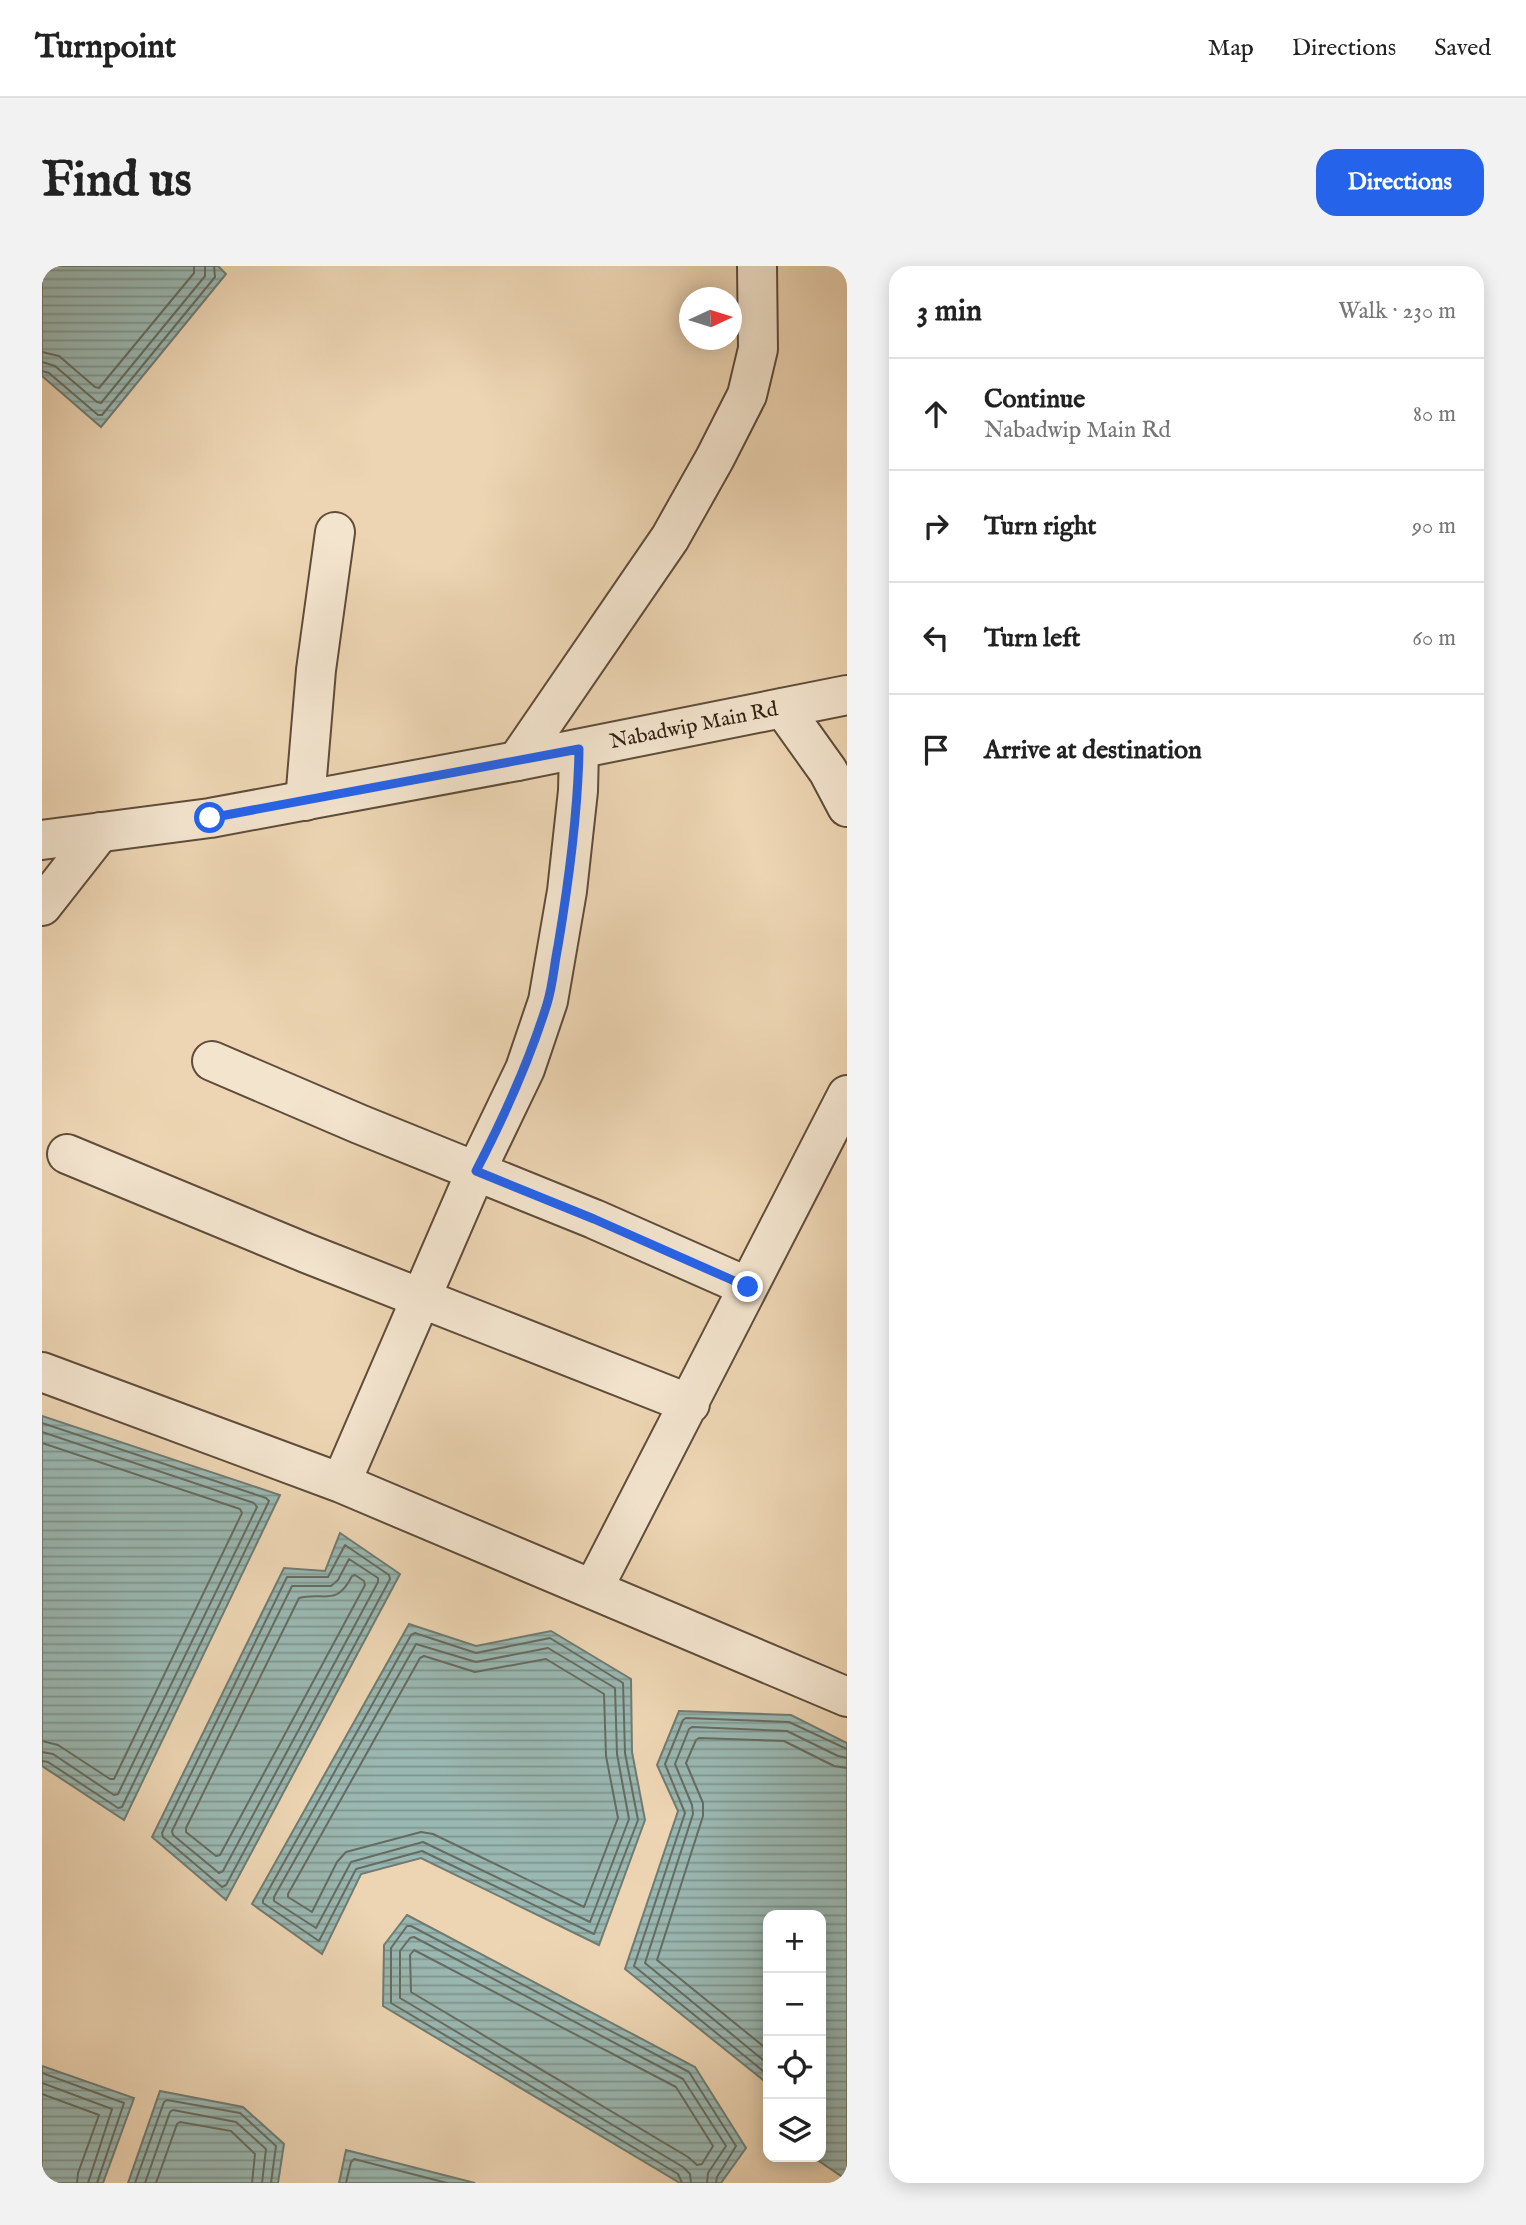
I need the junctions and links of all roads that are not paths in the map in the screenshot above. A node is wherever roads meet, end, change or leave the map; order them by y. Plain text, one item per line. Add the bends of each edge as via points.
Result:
1 (757, 266) edge
2 (335, 532) dead end
3 (847, 695) edge
4 (783, 708) junction
5 (579, 749) junction
6 (517, 761) junction
7 (305, 800) junction
8 (847, 807) edge
9 (100, 832) junction
10 (42, 840) edge
11 (42, 906) edge
12 (212, 1061) dead end
13 (847, 1095) edge
14 (67, 1154) dead end
15 (476, 1171) junction
16 (748, 1287) junction
17 (421, 1297) junction
18 (42, 1372) edge
19 (690, 1404) junction
20 (341, 1483) junction
21 (593, 1589) junction
22 (847, 1697) edge

1 - 6 street via 758,349 747,395 670,538
2 - 7 street via 316,670
3 - 4 street, Nabadwip Main Rd
4 - 5 street, Nabadwip Main Rd
4 - 8 street via 828,771
5 - 6 street, Nabadwip Main Rd
5 - 15 street via 568,891 548,1001 525,1069
6 - 7 street, Nabadwip Main Rd
7 - 9 street, Nabadwip Main Rd
9 - 10 street, Nabadwip Main Rd
9 - 11 street
12 - 15 street
13 - 16 street
14 - 17 street
15 - 16 street
15 - 17 street
16 - 19 street
17 - 19 street
17 - 20 street
18 - 20 street
19 - 21 street
20 - 21 street
21 - 22 street

